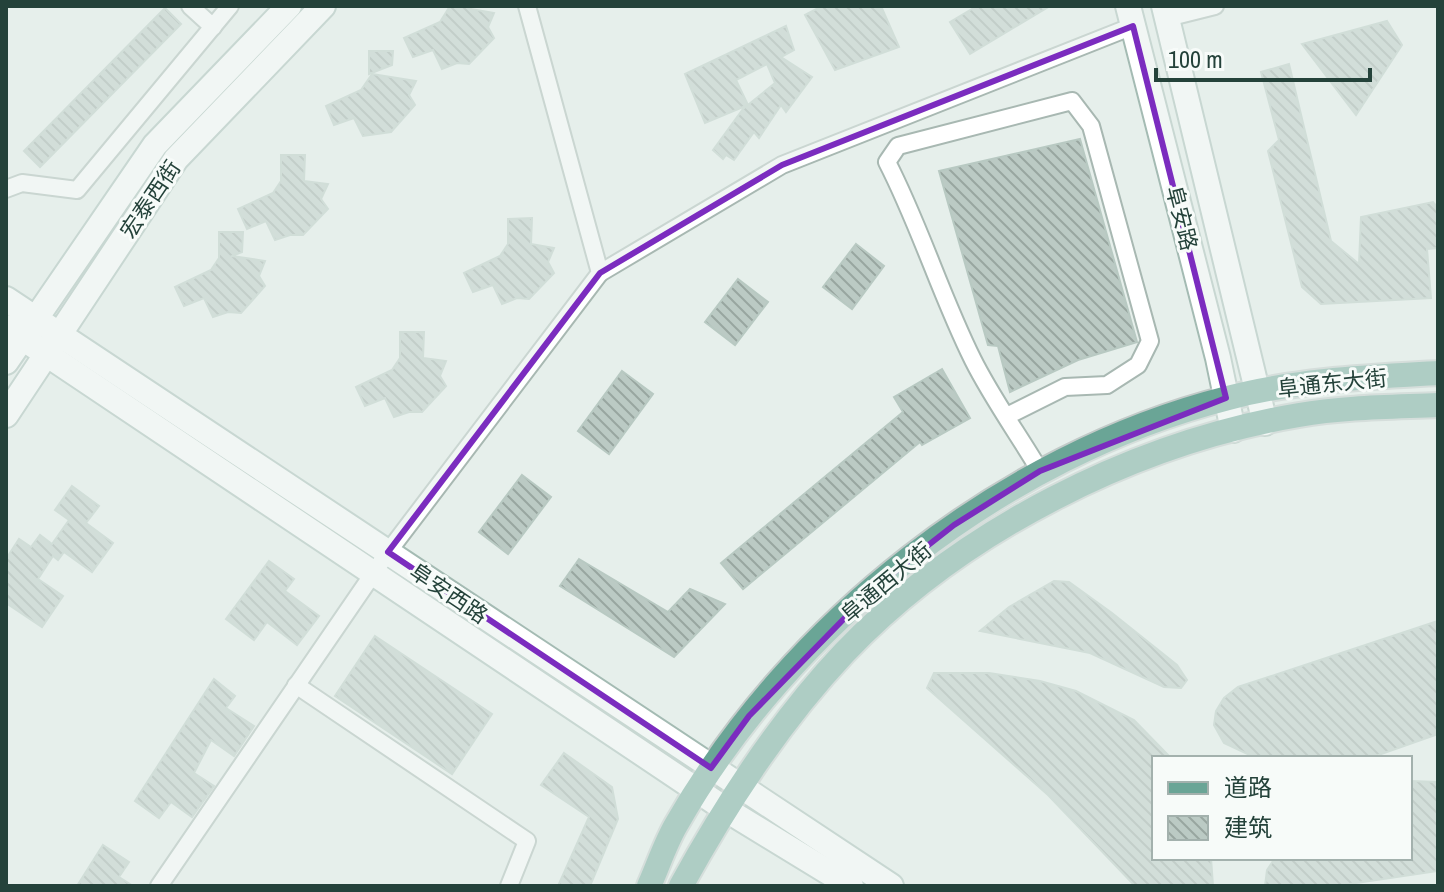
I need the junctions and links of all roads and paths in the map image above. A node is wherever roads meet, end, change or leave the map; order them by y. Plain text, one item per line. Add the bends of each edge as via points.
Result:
1 (190, 6) edge
2 (230, 6) edge
3 (289, 6) edge
4 (323, 6) edge
5 (527, 6) edge
6 (1215, 6) edge
7 (1166, 12) edge
8 (1131, 16) edge
9 (213, 27) junction
10 (6, 189) edge
11 (600, 273) junction
12 (6, 299) edge
13 (1242, 327) junction
14 (21, 328) edge
15 (1211, 330) junction
16 (53, 345) junction
17 (6, 362) edge
18 (1438, 373) edge
19 (1257, 391) junction
20 (1226, 398) junction
21 (1438, 405) edge
22 (6, 415) edge
23 (1007, 416) junction
24 (1265, 423) junction
25 (1233, 430) junction
26 (1040, 471) junction
27 (376, 569) junction
28 (296, 685) junction
29 (711, 768) junction
30 (741, 788) junction
31 (694, 797) junction
32 (722, 815) junction
33 (159, 886) edge
34 (509, 886) edge
35 (649, 886) edge
36 (681, 886) edge
37 (819, 886) edge
38 (851, 886) edge
39 (891, 886) edge

1 - 9 street
2 - 9 street
3 - 14 main road, 宏泰西街 via 155,145
4 - 16 main road, 宏泰西街 via 176,159
5 - 11 street
6 - 7 street
7 - 13 main road, 阜安路
8 - 11 street via 782,165
8 - 15 main road, 阜安路
9 - 10 street via 77,190 22,183
11 - 27 street
12 - 14 main road, 阜安西路
13 - 15 main road via 1226,338
13 - 19 main road, 阜安路
14 - 16 main road, 阜安西路
14 - 17 main road, 宏泰西街
15 - 20 main road, 阜安路
16 - 22 main road, 宏泰西街
16 - 27 main road, 阜安西路
18 - 19 main road, 阜通东大街
19 - 20 main road, 阜通东大街
19 - 24 main road, 阜安路
20 - 25 main road, 阜安路
20 - 26 main road, 阜通西大街 via 1158,420
21 - 24 main road, 阜通东大街 via 1326,412
23 - 23 street via 973,360 887,162 898,146 1072,101 1091,126 1150,341 1138,365 1107,385 1065,387
23 - 26 street
24 - 25 main road, 阜通东大街
25 - 30 main road, 阜通西大街 via 1186,443 1045,501 913,592 845,653
26 - 29 main road, 阜通西大街 via 954,525 875,587 749,716
27 - 28 street
27 - 29 main road, 阜安西路
27 - 31 main road, 阜安西路
28 - 33 street
28 - 34 street via 527,841
29 - 30 main road, 阜安西路
29 - 31 main road, 阜通西大街
30 - 32 main road, 阜通西大街
30 - 39 main road, 阜安西路
31 - 32 main road, 阜安西路
31 - 35 main road, 阜通西大街 via 674,827
32 - 36 main road, 阜通西大街
32 - 37 main road
32 - 38 main road, 阜安西路

